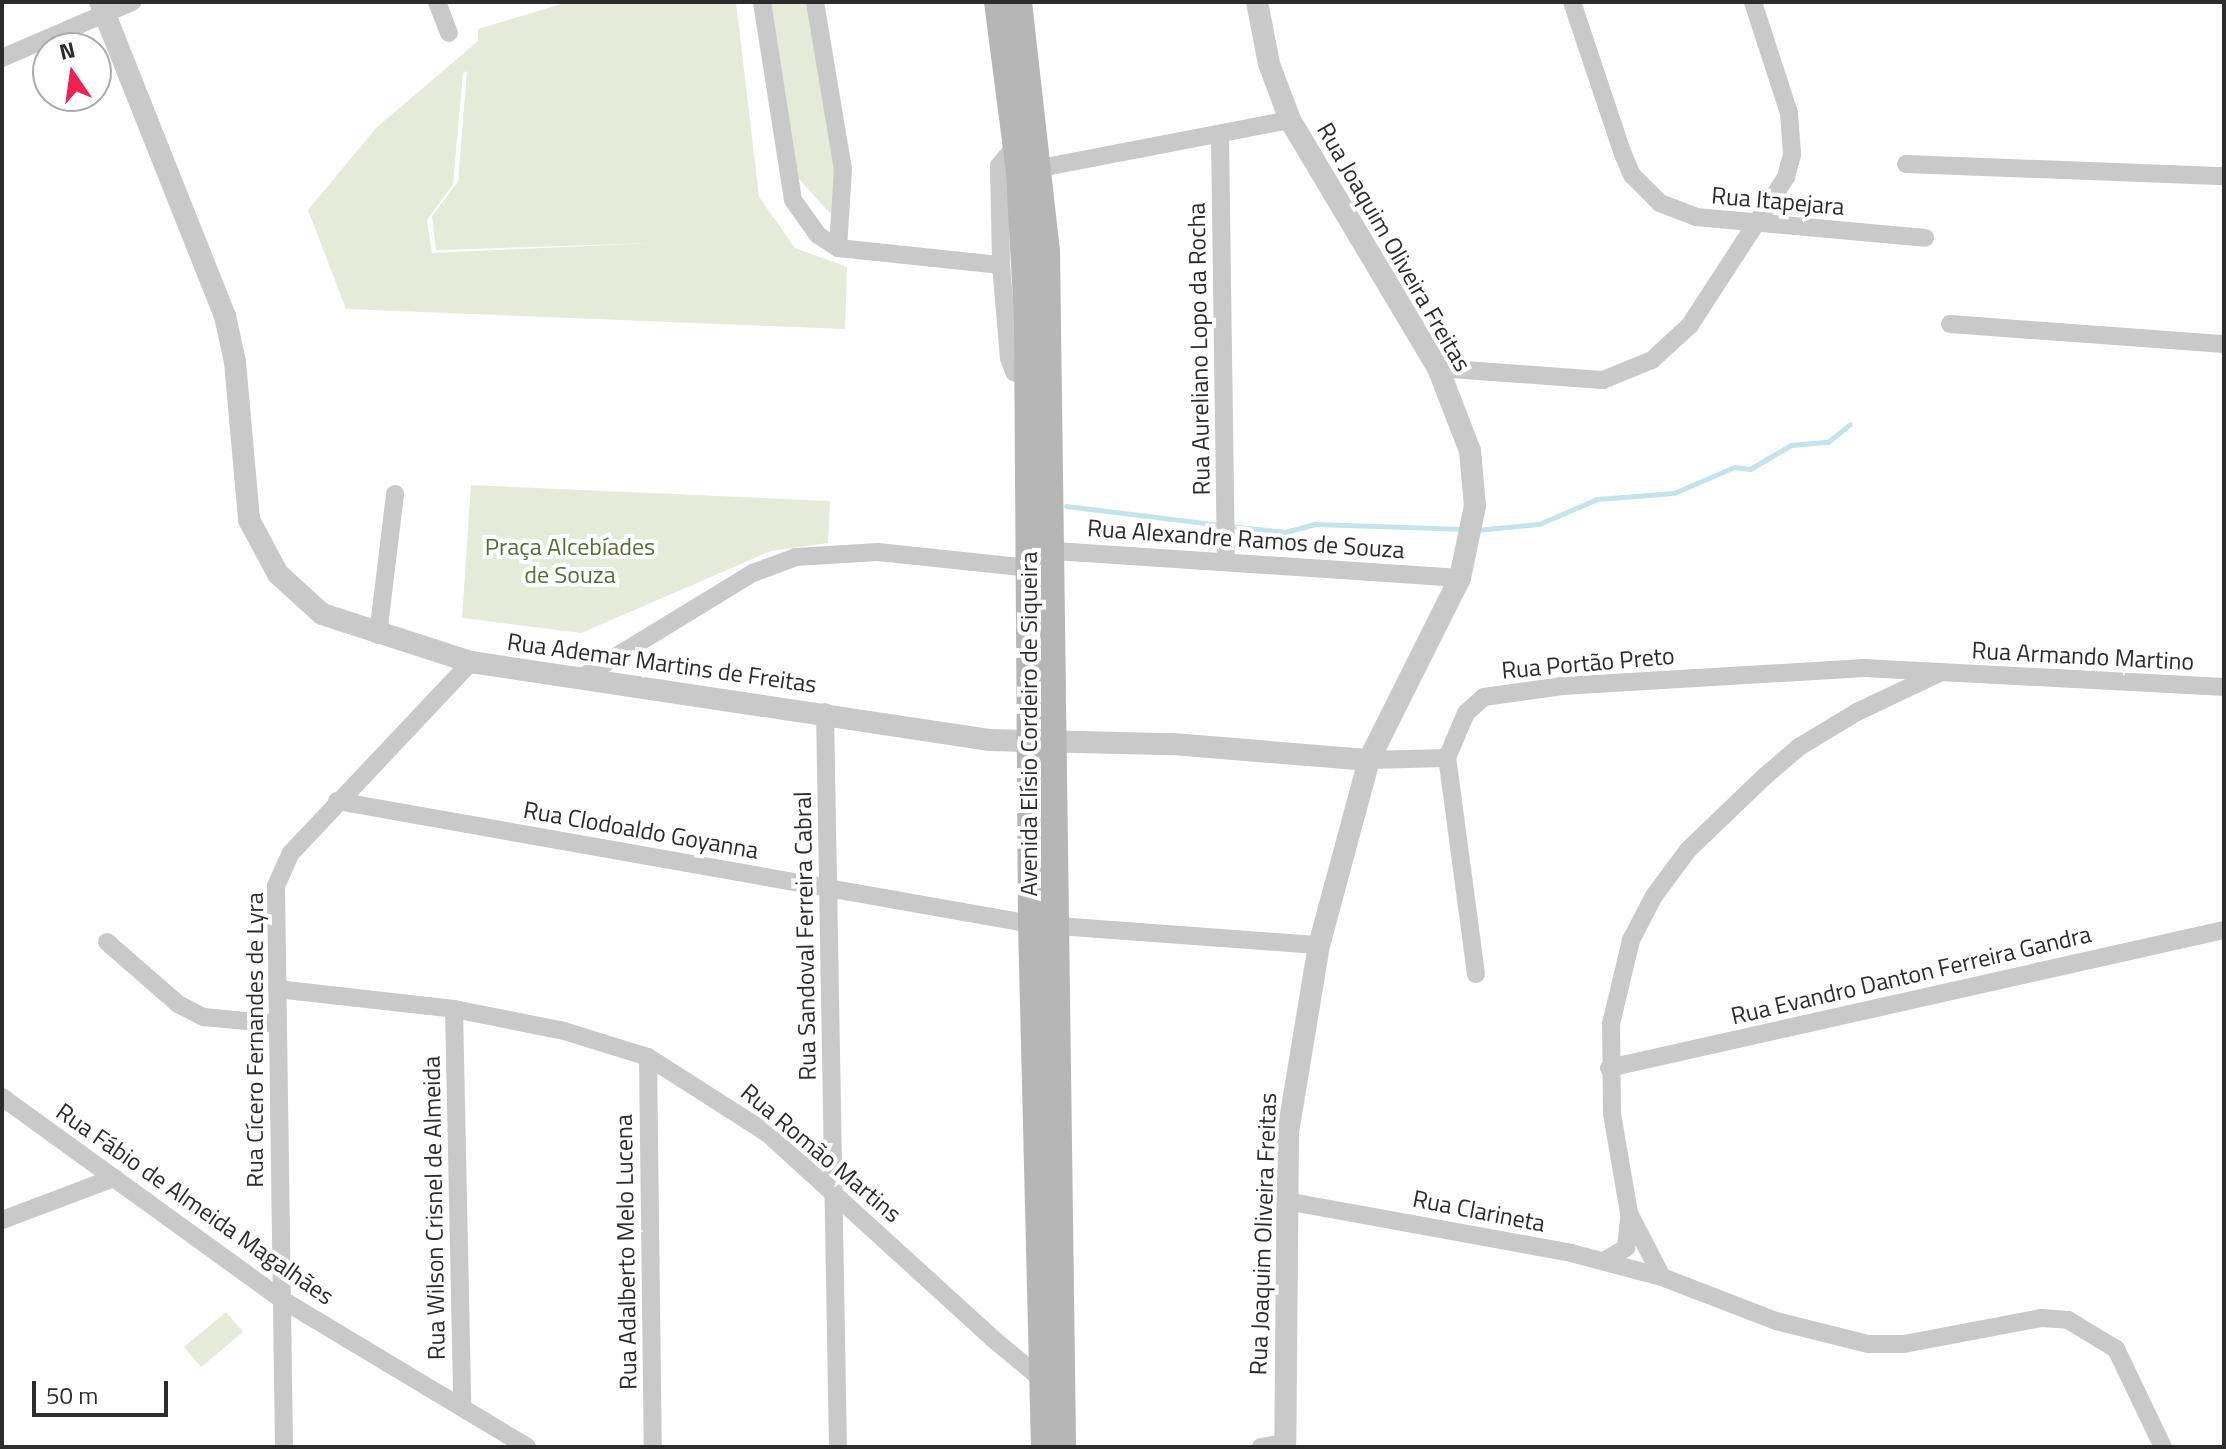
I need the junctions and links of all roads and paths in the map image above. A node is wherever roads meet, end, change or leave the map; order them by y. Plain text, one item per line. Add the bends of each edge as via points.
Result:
1 (132, 2) edge
2 (437, 2) edge
3 (762, 2) edge
4 (815, 2) edge
5 (997, 2) edge
6 (1019, 2) edge
7 (1257, 2) edge
8 (1572, 2) edge
9 (1753, 2) edge
10 (102, 8) edge
11 (449, 33) dead end
12 (2, 58) edge
13 (1290, 120) junction
14 (1220, 137) junction
15 (1016, 145) junction
16 (1906, 164) dead end
17 (1028, 170) junction
18 (2224, 176) edge
19 (1758, 223) junction
20 (1925, 238) dead end
21 (838, 248) junction
22 (1001, 265) junction
23 (1950, 324) dead end
24 (2224, 344) edge
25 (1438, 368) junction
26 (1027, 378) junction
27 (395, 494) dead end
28 (1227, 552) junction
29 (1039, 559) junction
30 (1463, 570) junction
31 (378, 635) junction
32 (623, 652) junction
33 (471, 662) junction
34 (1864, 668) junction
35 (1939, 673) junction
36 (584, 676) junction
37 (617, 680) junction
38 (2224, 687) edge
39 (1880, 698) junction
40 (825, 712) junction
41 (1040, 742) junction
42 (1447, 758) junction
43 (1369, 760) junction
44 (337, 801) junction
45 (828, 888) junction
46 (1042, 925) junction
47 (2224, 930) edge
48 (107, 942) dead end
49 (1319, 945) junction
50 (1476, 974) dead end
51 (277, 989) junction
52 (454, 1009) junction
53 (278, 1024) junction
54 (648, 1057) junction
55 (1609, 1068) junction
56 (2, 1097) edge
57 (114, 1178) junction
58 (833, 1189) junction
59 (1286, 1201) junction
60 (1629, 1213) junction
61 (2, 1220) edge
62 (1604, 1261) junction
63 (1662, 1277) junction
64 (281, 1299) junction
65 (1050, 1377) junction
66 (462, 1406) junction
67 (1276, 1446) edge
68 (284, 1447) edge
69 (527, 1447) edge
70 (653, 1447) edge
71 (838, 1447) edge
72 (1044, 1447) edge
73 (1063, 1447) edge
74 (2163, 1447) edge

1 - 10 street
2 - 11 street
3 - 21 street via 793,200 818,235
4 - 21 street via 843,169
5 - 15 main road, Avenida Elísio Cordeiro de Siqueira
6 - 17 main road, Avenida Elísio Cordeiro de Siqueira
7 - 13 street, Rua Joaquim Oliveira Freitas via 1269,64
8 - 19 street, Rua Itapejara via 1623,154 1644,189 1660,203 1696,217
9 - 19 street via 1793,135 1786,177
10 - 12 street
10 - 31 street, Rua Ademar Martins de Freitas via 210,275 235,362 243,482 249,520 261,549 278,574 322,614
13 - 14 street
13 - 25 street, Rua Joaquim Oliveira Freitas
14 - 17 street
14 - 28 street, Rua Aureliano Lopo da Rocha
15 - 17 main road, Avenida Elísio Cordeiro de Siqueira
15 - 22 street via 999,166
16 - 18 street
17 - 26 main road, Avenida Elísio Cordeiro de Siqueira
17 - 29 main road, Avenida Elísio Cordeiro de Siqueira via 1047,251
19 - 20 street, Rua Itapejara
19 - 25 street via 1690,325 1652,360 1625,373 1603,380 1571,380
21 - 22 street
22 - 26 street via 1009,358 1014,372
23 - 24 street
25 - 30 street, Rua Joaquim Oliveira Freitas via 1470,451 1475,506
26 - 29 main road, Avenida Elísio Cordeiro de Siqueira
27 - 31 street
28 - 29 street, Rua Alexandre Ramos de Souza
28 - 30 street, Rua Alexandre Ramos de Souza
29 - 32 street, Rua Alexandre Ramos de Souza via 878,552 796,557 753,573
29 - 41 main road, Avenida Elísio Cordeiro de Siqueira
30 - 43 street, Rua Joaquim Oliveira Freitas
31 - 33 street, Rua Ademar Martins de Freitas
32 - 36 street, Rua Alexandre Ramos de Souza
32 - 37 street
33 - 36 street, Rua Ademar Martins de Freitas
33 - 44 street, Rua Cícero Fernandes de Lyra
34 - 35 street, Rua Portão Preto
34 - 39 street via 1875,677
34 - 42 street, Rua Portão Preto via 1562,686 1484,697 1466,713
35 - 38 street, Rua Armando Martino
35 - 39 street
36 - 37 street, Rua Ademar Martins de Freitas
37 - 40 street, Rua Ademar Martins de Freitas
39 - 55 street via 1799,747 1764,777 1688,850 1654,896 1624,962
40 - 41 street, Rua Ademar Martins de Freitas
40 - 45 street, Rua Sandoval Ferreira Cabral
41 - 43 street, Rua Ademar Martins de Freitas via 1173,744
41 - 46 main road, Avenida Elísio Cordeiro de Siqueira
42 - 43 street
42 - 50 street
43 - 49 street, Rua Joaquim Oliveira Freitas
44 - 45 street, Rua Clodoaldo Goyanna
44 - 51 street, Rua Cícero Fernandes de Lyra via 282,867 275,905
45 - 46 street, Rua Clodoaldo Goyanna
45 - 58 street, Rua Sandoval Ferreira Cabral
46 - 49 street, Rua Clodoaldo Goyanna
46 - 65 main road, Avenida Elísio Cordeiro de Siqueira
47 - 55 street, Rua Evandro Danton Ferreira Gandra
48 - 53 street via 178,1004 204,1017
49 - 59 street, Rua Joaquim Oliveira Freitas via 1292,1094
51 - 52 street, Rua Romão Martins
51 - 53 street, Rua Cícero Fernandes de Lyra
52 - 54 street, Rua Romão Martins via 564,1031
52 - 66 street, Rua Wilson Crisnel de Almeida
53 - 64 street, Rua Cícero Fernandes de Lyra
54 - 58 street, Rua Romão Martins via 722,1100
54 - 70 street, Rua Adalberto Melo Lucena
55 - 60 street
56 - 57 street, Rua Fábio de Almeida Magalhães
57 - 61 street
57 - 64 street, Rua Fábio de Almeida Magalhães
58 - 65 street, Rua Romão Martins
58 - 71 street, Rua Sandoval Ferreira Cabral
59 - 62 street, Rua Clarineta
59 - 67 street, Rua Joaquim Oliveira Freitas
60 - 62 street via 1626,1248
60 - 63 street
62 - 63 street, Rua Clarineta
63 - 74 street, Rua Clarineta via 1776,1321 1868,1344 1904,1344 2041,1318 2068,1320 2116,1349
64 - 66 street, Rua Fábio de Almeida Magalhães
64 - 68 street, Rua Cícero Fernandes de Lyra
65 - 72 main road, Avenida Elísio Cordeiro de Siqueira
65 - 73 main road, Avenida Elísio Cordeiro de Siqueira
66 - 69 street, Rua Fábio de Almeida Magalhães

